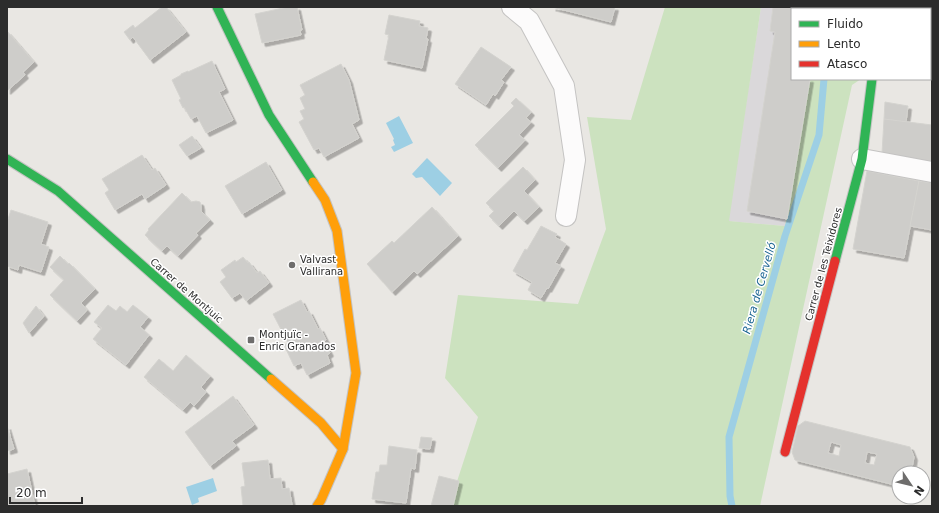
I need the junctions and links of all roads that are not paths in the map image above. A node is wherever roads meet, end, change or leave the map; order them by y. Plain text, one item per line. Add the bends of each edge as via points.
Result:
1 (217, 7) edge
2 (512, 7) edge
3 (872, 80) edge
4 (7, 159) edge
5 (862, 159) junction
6 (932, 172) edge
7 (566, 216) dead end
8 (343, 449) junction
9 (785, 452) dead end
10 (317, 506) edge

1 - 8 street via 269,115 325,200 337,232 356,373
2 - 7 street via 529,21 564,86 575,160
3 - 5 street, Carrer de les Teixidores
4 - 8 street, Carrer de Montjuic via 58,191 321,423
5 - 6 street
5 - 9 street, Carrer de les Teixidores
8 - 10 street

